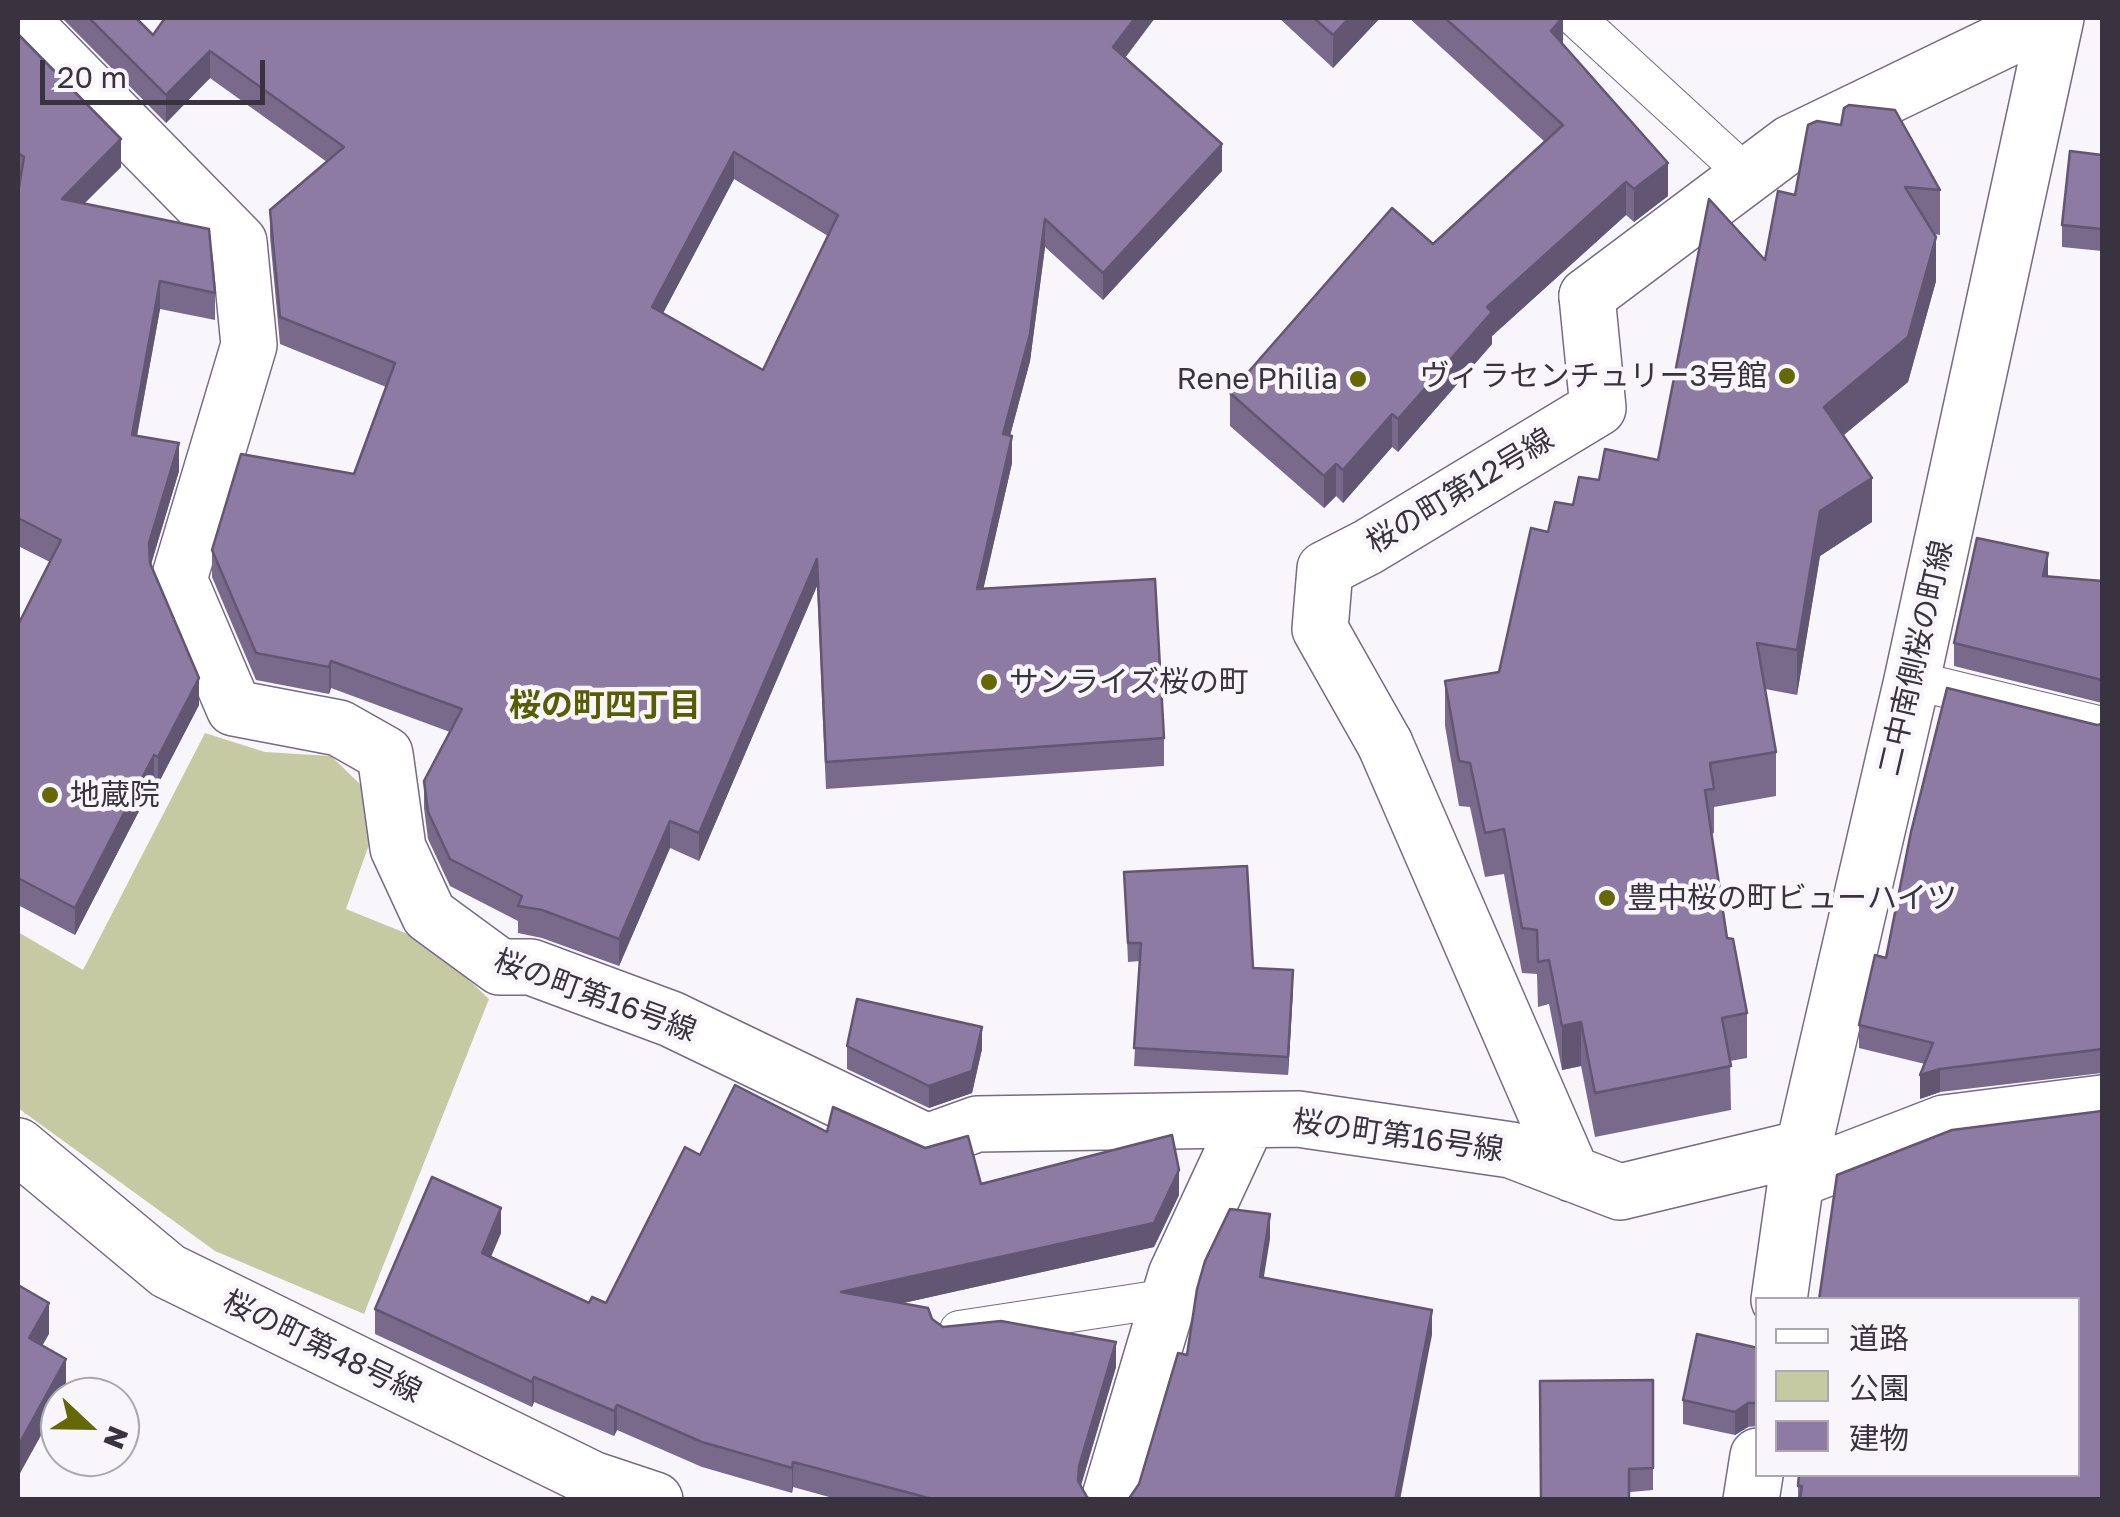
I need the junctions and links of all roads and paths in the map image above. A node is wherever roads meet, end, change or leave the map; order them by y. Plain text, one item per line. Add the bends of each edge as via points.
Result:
1 (19, 18) edge
2 (1576, 18) edge
3 (2053, 18) edge
4 (1747, 175) junction
5 (1912, 680) junction
6 (2102, 726) edge
7 (2102, 1103) edge
8 (1248, 1120) junction
9 (18, 1146) edge
10 (1800, 1164) junction
11 (1572, 1174) junction
12 (1779, 1297) edge
13 (1169, 1298) junction
14 (950, 1331) edge
15 (655, 1500) edge
16 (1108, 1500) edge

1 - 8 street, 桜の町第16号線 via 240,242 249,345 178,580 234,708 340,728 385,754 398,848 429,915 500,967 531,967 671,1019 927,1142 977,1124
2 - 4 lane
3 - 4 street, 桜の町第12号線 via 1791,143
3 - 5 street, 二中南側桜の町線
4 - 11 street, 桜の町第12号線 via 1586,296 1598,408 1326,569 1320,629 1385,744
5 - 6 lane
5 - 10 street, 二中南側桜の町線
7 - 10 street, 桜の町第16号線 via 1944,1123
8 - 11 street, 桜の町第16号線 via 1298,1120 1510,1150
8 - 13 street
9 - 15 street, 桜の町第48号線 via 168,1271 592,1479
10 - 11 street, 桜の町第16号線 via 1620,1192
10 - 12 street, 二中南側桜の町線
13 - 14 lane
13 - 16 street

